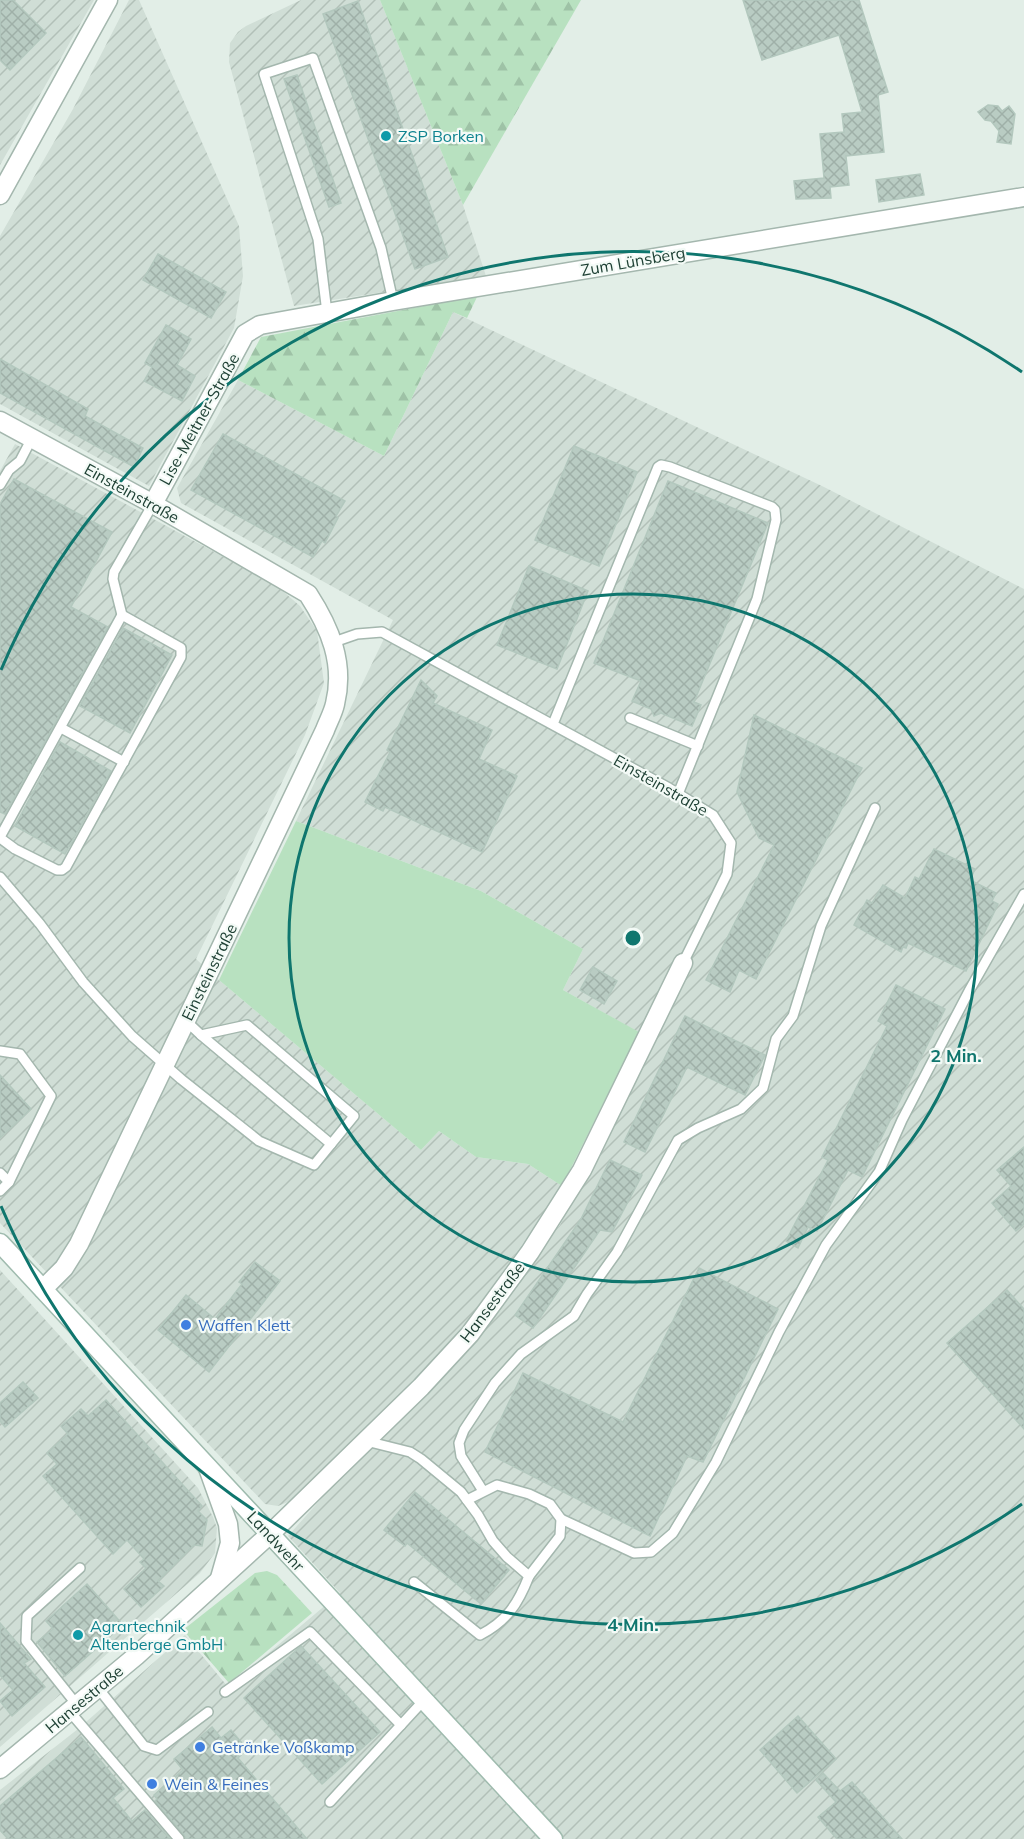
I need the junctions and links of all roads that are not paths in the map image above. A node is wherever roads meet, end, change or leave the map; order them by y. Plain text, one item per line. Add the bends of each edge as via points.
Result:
1 (108, 0) edge
2 (0, 195) edge
3 (1024, 197) edge
4 (393, 301) junction
5 (327, 313) junction
6 (245, 334) joint
7 (0, 421) edge
8 (32, 438) junction
9 (0, 485) edge
10 (153, 504) junction
11 (122, 615) junction
12 (334, 642) junction
13 (630, 718) dead end
14 (553, 724) junction
15 (61, 728) junction
16 (698, 746) junction
17 (123, 762) junction
18 (678, 794) junction
19 (875, 808) dead end
20 (0, 838) edge
21 (0, 876) edge
22 (1024, 894) edge
23 (683, 963) joint
24 (186, 1021) junction
25 (201, 1035) junction
26 (0, 1051) edge
27 (164, 1065) junction
28 (331, 1144) junction
29 (0, 1173) edge
30 (9, 1182) junction
31 (0, 1191) edge
32 (0, 1243) edge
33 (43, 1289) junction
34 (366, 1441) junction
35 (208, 1468) junction
36 (483, 1491) junction
37 (466, 1500) junction
38 (561, 1519) junction
39 (270, 1534) junction
40 (80, 1568) dead end
41 (529, 1576) junction
42 (220, 1580) junction
43 (414, 1582) dead end
44 (98, 1688) junction
45 (225, 1692) dead end
46 (425, 1700) junction
47 (74, 1708) junction
48 (208, 1712) dead end
49 (401, 1725) junction
50 (0, 1769) edge
51 (330, 1802) dead end
52 (179, 1839) edge
53 (553, 1839) edge

1 - 2 street
3 - 4 street, Zum Lünsberg
4 - 5 street, Zum Lünsberg
4 - 5 lane via 381,248 313,58 264,74 318,239
5 - 6 street, Zum Lünsberg via 260,325
6 - 10 street, Lise-Meitner-Straße
7 - 8 street, Einsteinstraße
8 - 9 lane via 20,461
8 - 10 street, Einsteinstraße
10 - 11 lane via 114,573
10 - 12 street, Einsteinstraße via 308,594
11 - 15 lane
11 - 17 lane via 178,645 183,652
12 - 14 lane, Einsteinstraße via 357,634 382,632
12 - 24 street, Einsteinstraße via 338,674 335,704
13 - 16 lane
14 - 16 lane via 656,470 665,465 766,504 776,514 757,599
14 - 18 lane, Einsteinstraße
15 - 17 lane
15 - 20 lane
16 - 18 lane
17 - 20 lane via 62,870
18 - 23 lane, Einsteinstraße via 713,815 731,843 727,874
19 - 36 lane via 821,926 792,1016 777,1039 763,1088 741,1109 678,1140 617,1252 574,1316 521,1353 495,1383 464,1430 459,1443 461,1456
21 - 27 lane via 83,982
22 - 38 lane via 969,991 879,1172 826,1245 716,1462 673,1533 651,1552 634,1553
23 - 34 street, Hansestraße via 582,1170 530,1252 470,1334
24 - 25 lane
24 - 27 street, Einsteinstraße
25 - 28 lane
25 - 28 lane via 247,1025 354,1116
26 - 30 lane via 20,1054 51,1096
27 - 28 lane via 259,1141 314,1165
27 - 33 street, Einsteinstraße via 79,1244 64,1268
29 - 30 lane
30 - 31 lane
32 - 33 street, Landwehr
33 - 35 street, Landwehr
34 - 37 lane via 410,1452
34 - 39 street, Hansestraße
35 - 39 street, Landwehr
35 - 42 street via 228,1524 230,1543
36 - 37 lane
36 - 38 lane via 497,1485 529,1494 550,1504
37 - 41 lane via 493,1541
38 - 41 lane via 560,1536
39 - 42 street, Hansestraße
39 - 46 street, Landwehr
40 - 47 lane via 27,1616 26,1641
41 - 43 lane via 520,1599 496,1626 480,1635
42 - 44 street, Hansestraße
44 - 47 street, Hansestraße
44 - 48 lane via 144,1746 157,1750
45 - 49 lane via 310,1632
46 - 49 lane
46 - 53 street, Landwehr
47 - 50 street, Hansestraße
47 - 52 lane
49 - 51 lane

